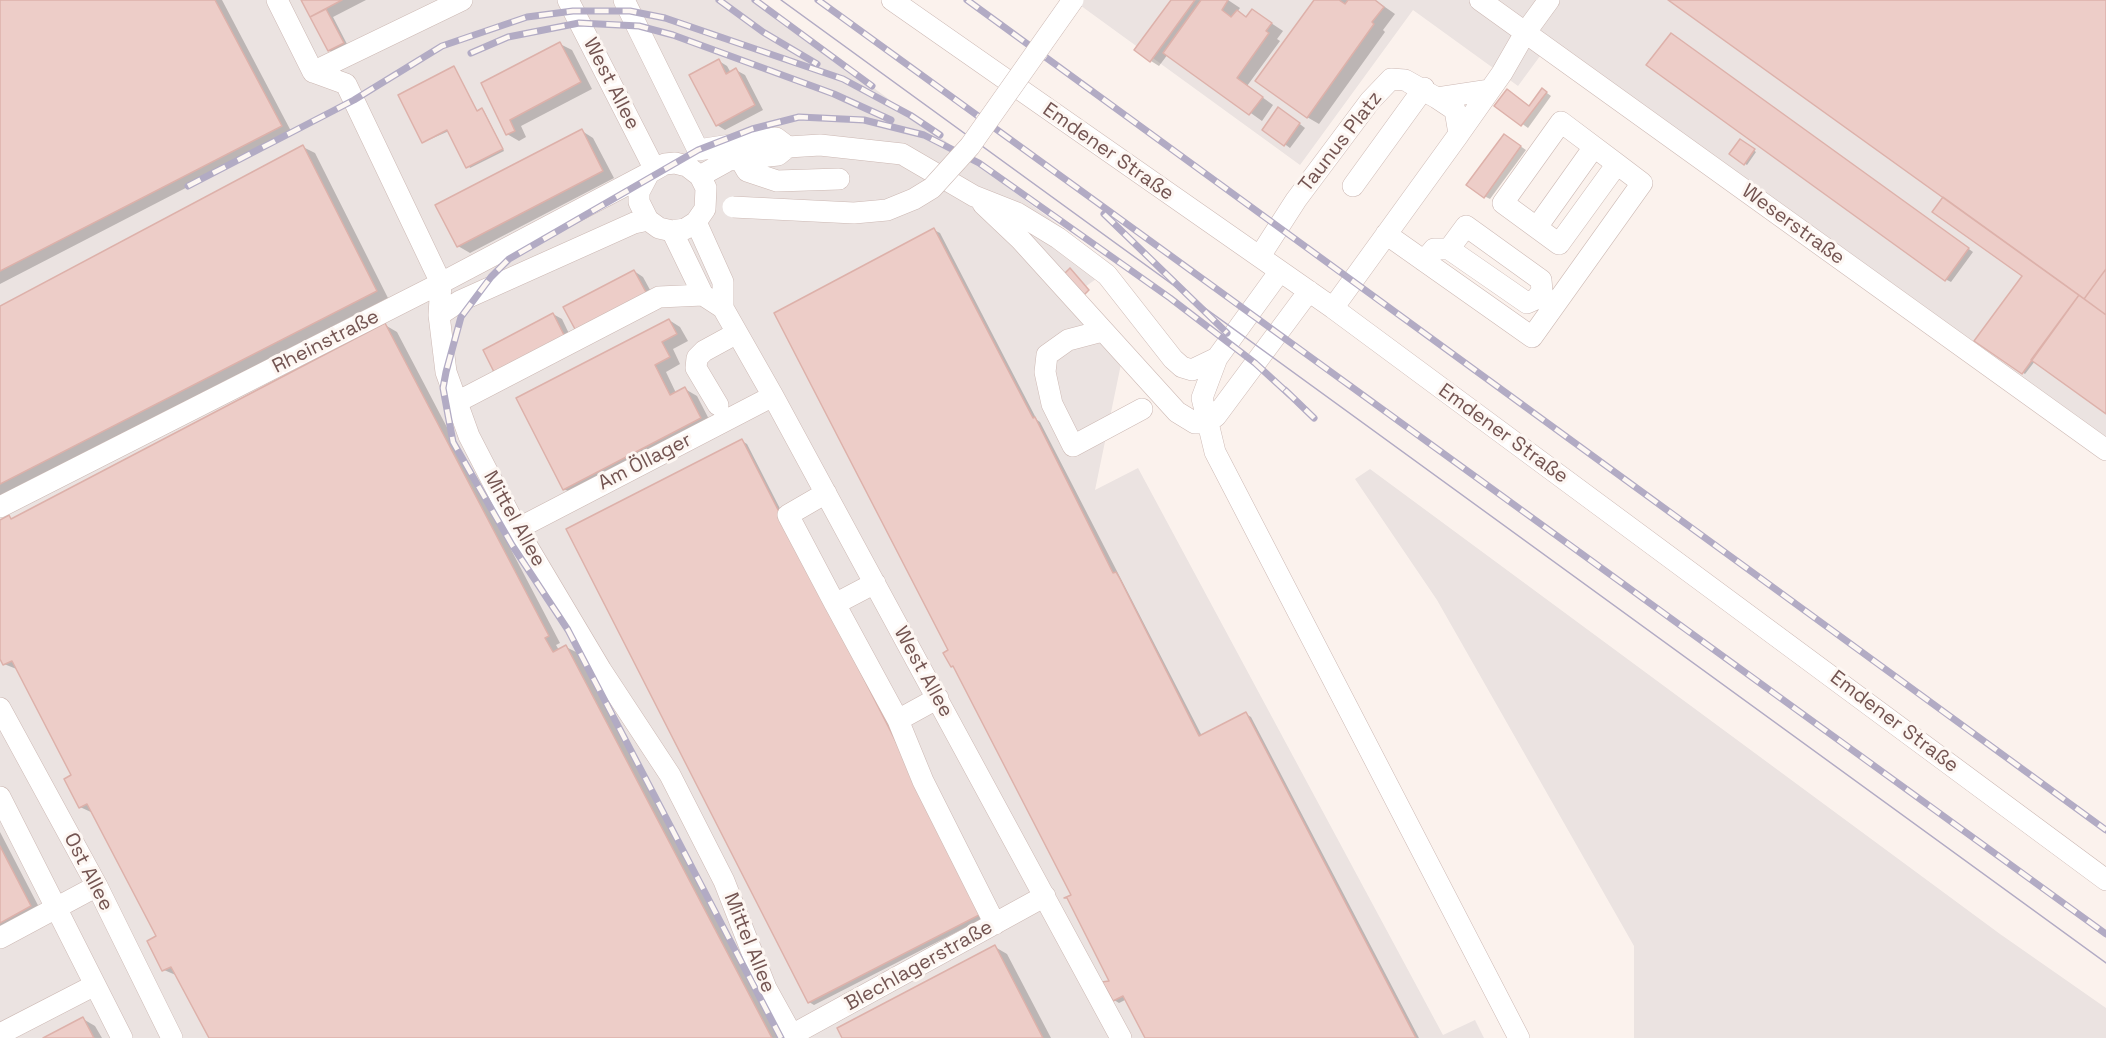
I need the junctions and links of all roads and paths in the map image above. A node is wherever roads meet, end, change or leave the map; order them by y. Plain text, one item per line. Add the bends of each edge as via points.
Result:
1 (278, 0) edge
2 (462, 0) edge
3 (568, 0) edge
4 (624, 0) edge
5 (892, 0) edge
6 (1072, 0) edge
7 (1480, 0) edge
8 (1549, 0) edge
9 (1525, 33) junction
10 (313, 72) junction
11 (1490, 90) junction
12 (1431, 93) junction
13 (1458, 134) junction
14 (788, 147) junction
15 (1594, 147) junction
16 (740, 159) junction
17 (695, 164) junction
18 (1617, 164) junction
19 (652, 170) junction
20 (839, 179) dead end
21 (1353, 186) dead end
22 (974, 196) junction
23 (706, 202) junction
24 (648, 220) junction
25 (696, 222) junction
26 (1537, 227) junction
27 (672, 231) junction
28 (1386, 234) junction
29 (1449, 249) dead end
30 (1260, 256) junction
31 (1424, 261) junction
32 (1280, 271) junction
33 (441, 283) junction
34 (1309, 291) junction
35 (703, 296) junction
36 (723, 308) junction
37 (1333, 308) junction
38 (439, 315) junction
39 (1102, 331) junction
40 (737, 333) junction
41 (1217, 358) junction
42 (773, 396) junction
43 (457, 402) junction
44 (718, 405) dead end
45 (1142, 409) dead end
46 (1208, 423) junction
47 (2106, 450) edge
48 (826, 493) junction
49 (0, 507) edge
50 (517, 529) junction
51 (875, 583) junction
52 (835, 604) junction
53 (938, 698) junction
54 (0, 709) edge
55 (898, 720) junction
56 (0, 797) edge
57 (2106, 880) edge
58 (97, 886) junction
59 (1045, 896) junction
60 (55, 908) junction
61 (995, 924) junction
62 (0, 938) edge
63 (94, 985) junction
64 (0, 1034) edge
65 (792, 1035) joint
66 (122, 1038) edge
67 (172, 1038) edge
68 (1121, 1038) edge
69 (1520, 1038) edge

1 - 10 street
2 - 10 street
3 - 19 street, West Allee
4 - 17 street
5 - 30 street, Emdener Straße
6 - 23 street, bridge via 970,146 932,188 914,199 887,210 854,213
7 - 9 street, Weserstraße
8 - 9 street
9 - 11 street
9 - 47 street, Weserstraße
10 - 33 street, Mittel Allee via 346,84
11 - 12 street
11 - 13 street
12 - 13 street, Taunus Platz via 1455,110
12 - 21 street
12 - 30 street, Taunus Platz via 1405,80 1391,79 1296,200
13 - 28 street
14 - 16 street via 778,155
14 - 17 street via 776,138
14 - 22 street via 820,145 902,154
15 - 18 street
15 - 26 street
15 - 26 street via 1561,123 1503,203
16 - 17 street
16 - 20 street via 747,171 777,181
17 - 19 street via 675,163
17 - 23 street via 706,188
18 - 26 street via 1560,244
18 - 31 street via 1642,183 1532,338
19 - 24 street via 639,192 639,202
19 - 33 street, Rheinstraße
22 - 39 street via 1021,240
22 - 41 street via 1017,213 1107,275 1155,340 1182,367 1192,370
23 - 25 street
24 - 27 street
24 - 38 street via 460,301
25 - 27 street
25 - 36 street, West Allee via 723,282
27 - 35 street
28 - 31 street
28 - 37 street
29 - 31 street via 1434,249
30 - 32 street, Emdener Straße
32 - 34 street, Emdener Straße
32 - 41 street
33 - 38 street, Mittel Allee
33 - 49 street, Rheinstraße
34 - 37 street, Emdener Straße
34 - 46 street
35 - 36 street, West Allee
35 - 43 street via 659,297
36 - 40 street, West Allee
37 - 57 street, Emdener Straße
38 - 43 street, Mittel Allee via 446,372
39 - 45 street via 1068,340 1047,355 1045,372 1052,405 1073,446
39 - 46 street via 1177,412 1190,422
40 - 42 street, West Allee
40 - 44 street via 697,358 696,368
41 - 46 street via 1202,399
42 - 48 street, West Allee
42 - 50 street, Am Öllager
43 - 50 street, Mittel Allee via 469,436
46 - 69 street via 1211,443 1224,471
48 - 51 street, West Allee
48 - 52 street via 788,515
50 - 65 street, Mittel Allee via 601,670 670,775 724,881 766,988
51 - 52 street
51 - 53 street, West Allee
52 - 55 street
53 - 55 street
53 - 59 street, West Allee
54 - 58 street, Ost Allee
55 - 61 street via 923,781
56 - 60 street
58 - 60 street
58 - 67 street, Ost Allee
59 - 61 street, Blechlagerstraße
59 - 68 street, West Allee
60 - 62 street
60 - 63 street
61 - 65 street, Blechlagerstraße
63 - 64 street
63 - 66 street

